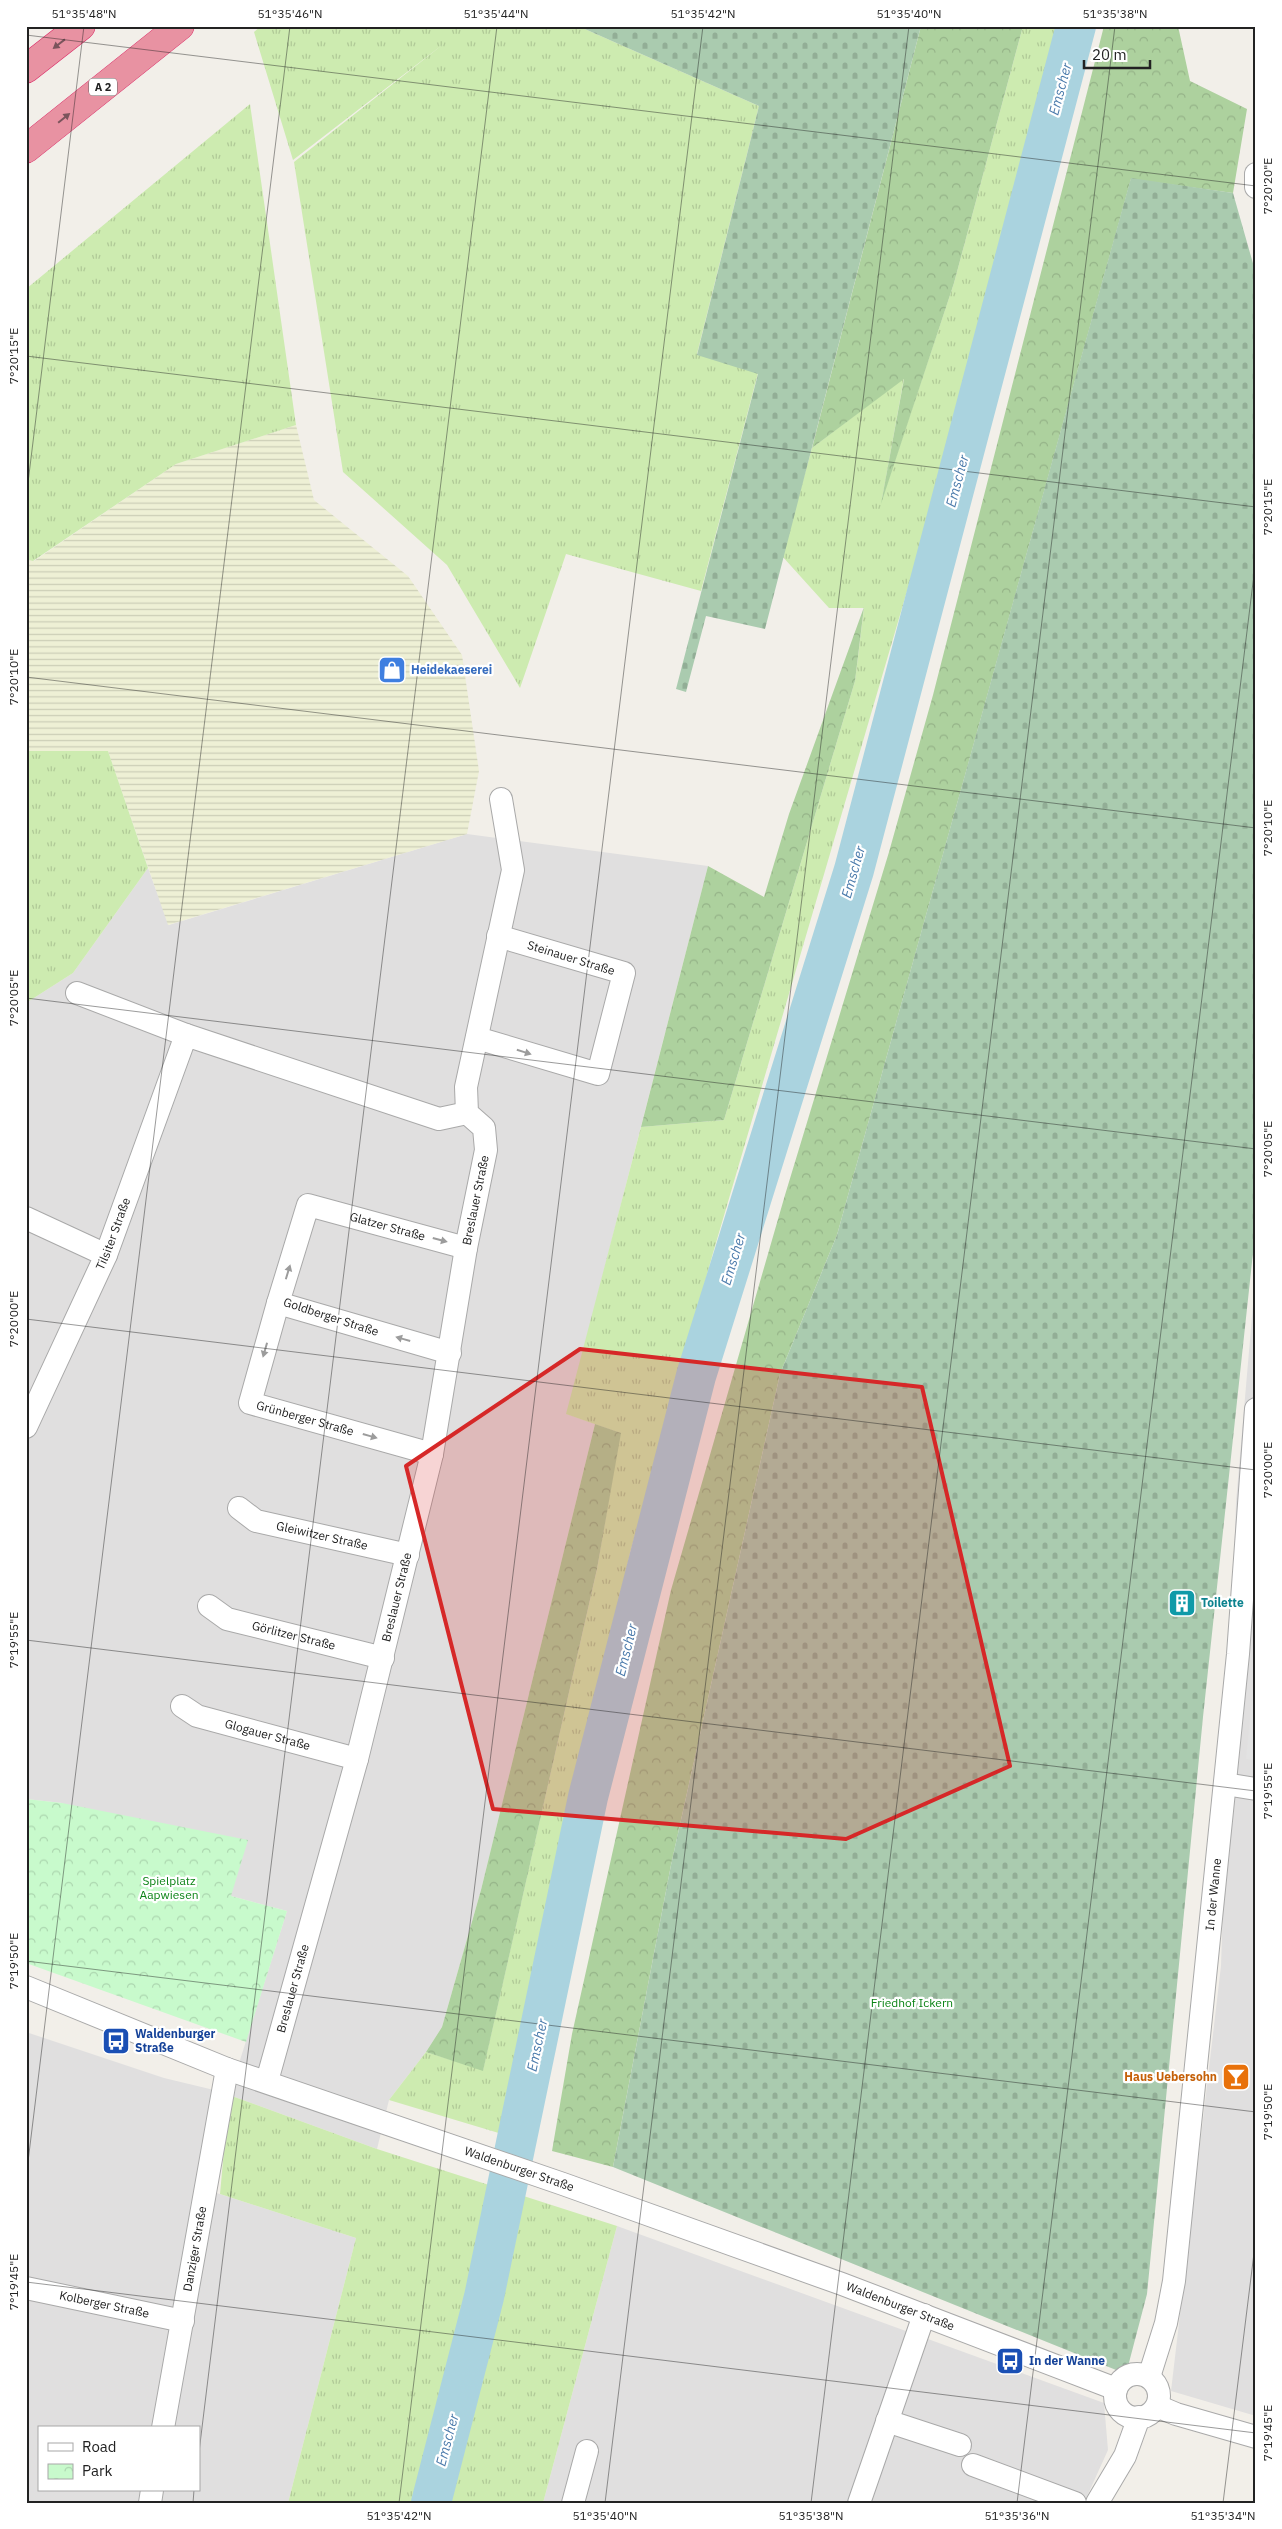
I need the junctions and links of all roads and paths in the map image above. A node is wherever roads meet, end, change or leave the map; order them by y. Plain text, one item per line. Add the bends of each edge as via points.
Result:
1 (81, 26) edge
2 (180, 26) edge
3 (26, 70) edge
4 (26, 149) edge
5 (1256, 174) edge
6 (1256, 187) edge
7 (501, 799) dead end
8 (498, 936) junction
9 (77, 993) dead end
10 (186, 1034) junction
11 (477, 1038) junction
12 (467, 1113) junction
13 (308, 1205) joint
14 (26, 1218) edge
15 (466, 1248) junction
16 (106, 1254) junction
17 (278, 1303) junction
18 (450, 1353) junction
19 (1256, 1410) edge
20 (26, 1427) edge
21 (432, 1454) junction
22 (239, 1508) dead end
23 (408, 1555) junction
24 (209, 1606) dead end
25 (1247, 1655) edge
26 (382, 1658) junction
27 (182, 1706) dead end
28 (357, 1759) junction
29 (1224, 1784) junction
30 (1256, 1789) edge
31 (26, 1987) edge
32 (228, 2069) junction
33 (267, 2081) junction
34 (26, 2288) edge
35 (924, 2315) junction
36 (183, 2321) junction
37 (1150, 2377) junction
38 (1116, 2388) junction
39 (1148, 2412) junction
40 (887, 2421) junction
41 (164, 2426) edge
42 (1256, 2437) edge
43 (960, 2445) dead end
44 (588, 2451) dead end
45 (973, 2465) dead end
46 (573, 2503) edge
47 (858, 2503) edge
48 (1075, 2503) edge
49 (1097, 2503) edge

1 -> 3 highway
4 -> 2 highway, A 2
5 - 6 street
7 - 8 street via 513,870
8 - 11 street
11 -> 8 street, Steinauer Straße via 598,1074 624,973
9 - 10 street
10 - 12 street via 439,1119
10 - 16 street, Tilsiter Straße
11 - 12 street via 466,1087
12 - 15 street, Breslauer Straße via 484,1128 486,1150
13 -> 15 street, Glatzer Straße
17 -> 13 street, Goldberger Straße
14 - 16 street
15 - 18 street, Breslauer Straße
16 - 20 street, Tilsiter Straße
18 -> 17 street, Goldberger Straße
17 -> 21 street, Grünberger Straße via 250,1403
18 - 21 street, Breslauer Straße
19 - 25 street, In der Wanne
21 - 23 street, Breslauer Straße
22 - 23 street, Gleiwitzer Straße via 256,1521
23 - 26 street, Breslauer Straße
24 - 26 street, Görlitzer Straße via 227,1619
25 - 29 street, In der Wanne
26 - 28 street, Breslauer Straße
27 - 28 street, Glogauer Straße via 196,1716
28 - 33 street, Breslauer Straße
29 - 30 street
29 - 37 street, In der Wanne via 1174,2281
31 - 32 street, Waldenburger Straße
32 - 33 street, Waldenburger Straße
32 - 36 street, Danziger Straße
33 - 35 street, Waldenburger Straße
34 - 36 street, Kolberger Straße
35 - 38 street, Waldenburger Straße
35 - 40 street
36 - 41 street, Danziger Straße
37 - 38 street via 1130,2375
37 - 39 street via 1159,2393
38 - 39 street via 1118,2407 1127,2415
39 - 42 street via 1176,2414
39 - 49 street
40 - 43 street
40 - 47 street
44 - 46 street
45 - 48 street

